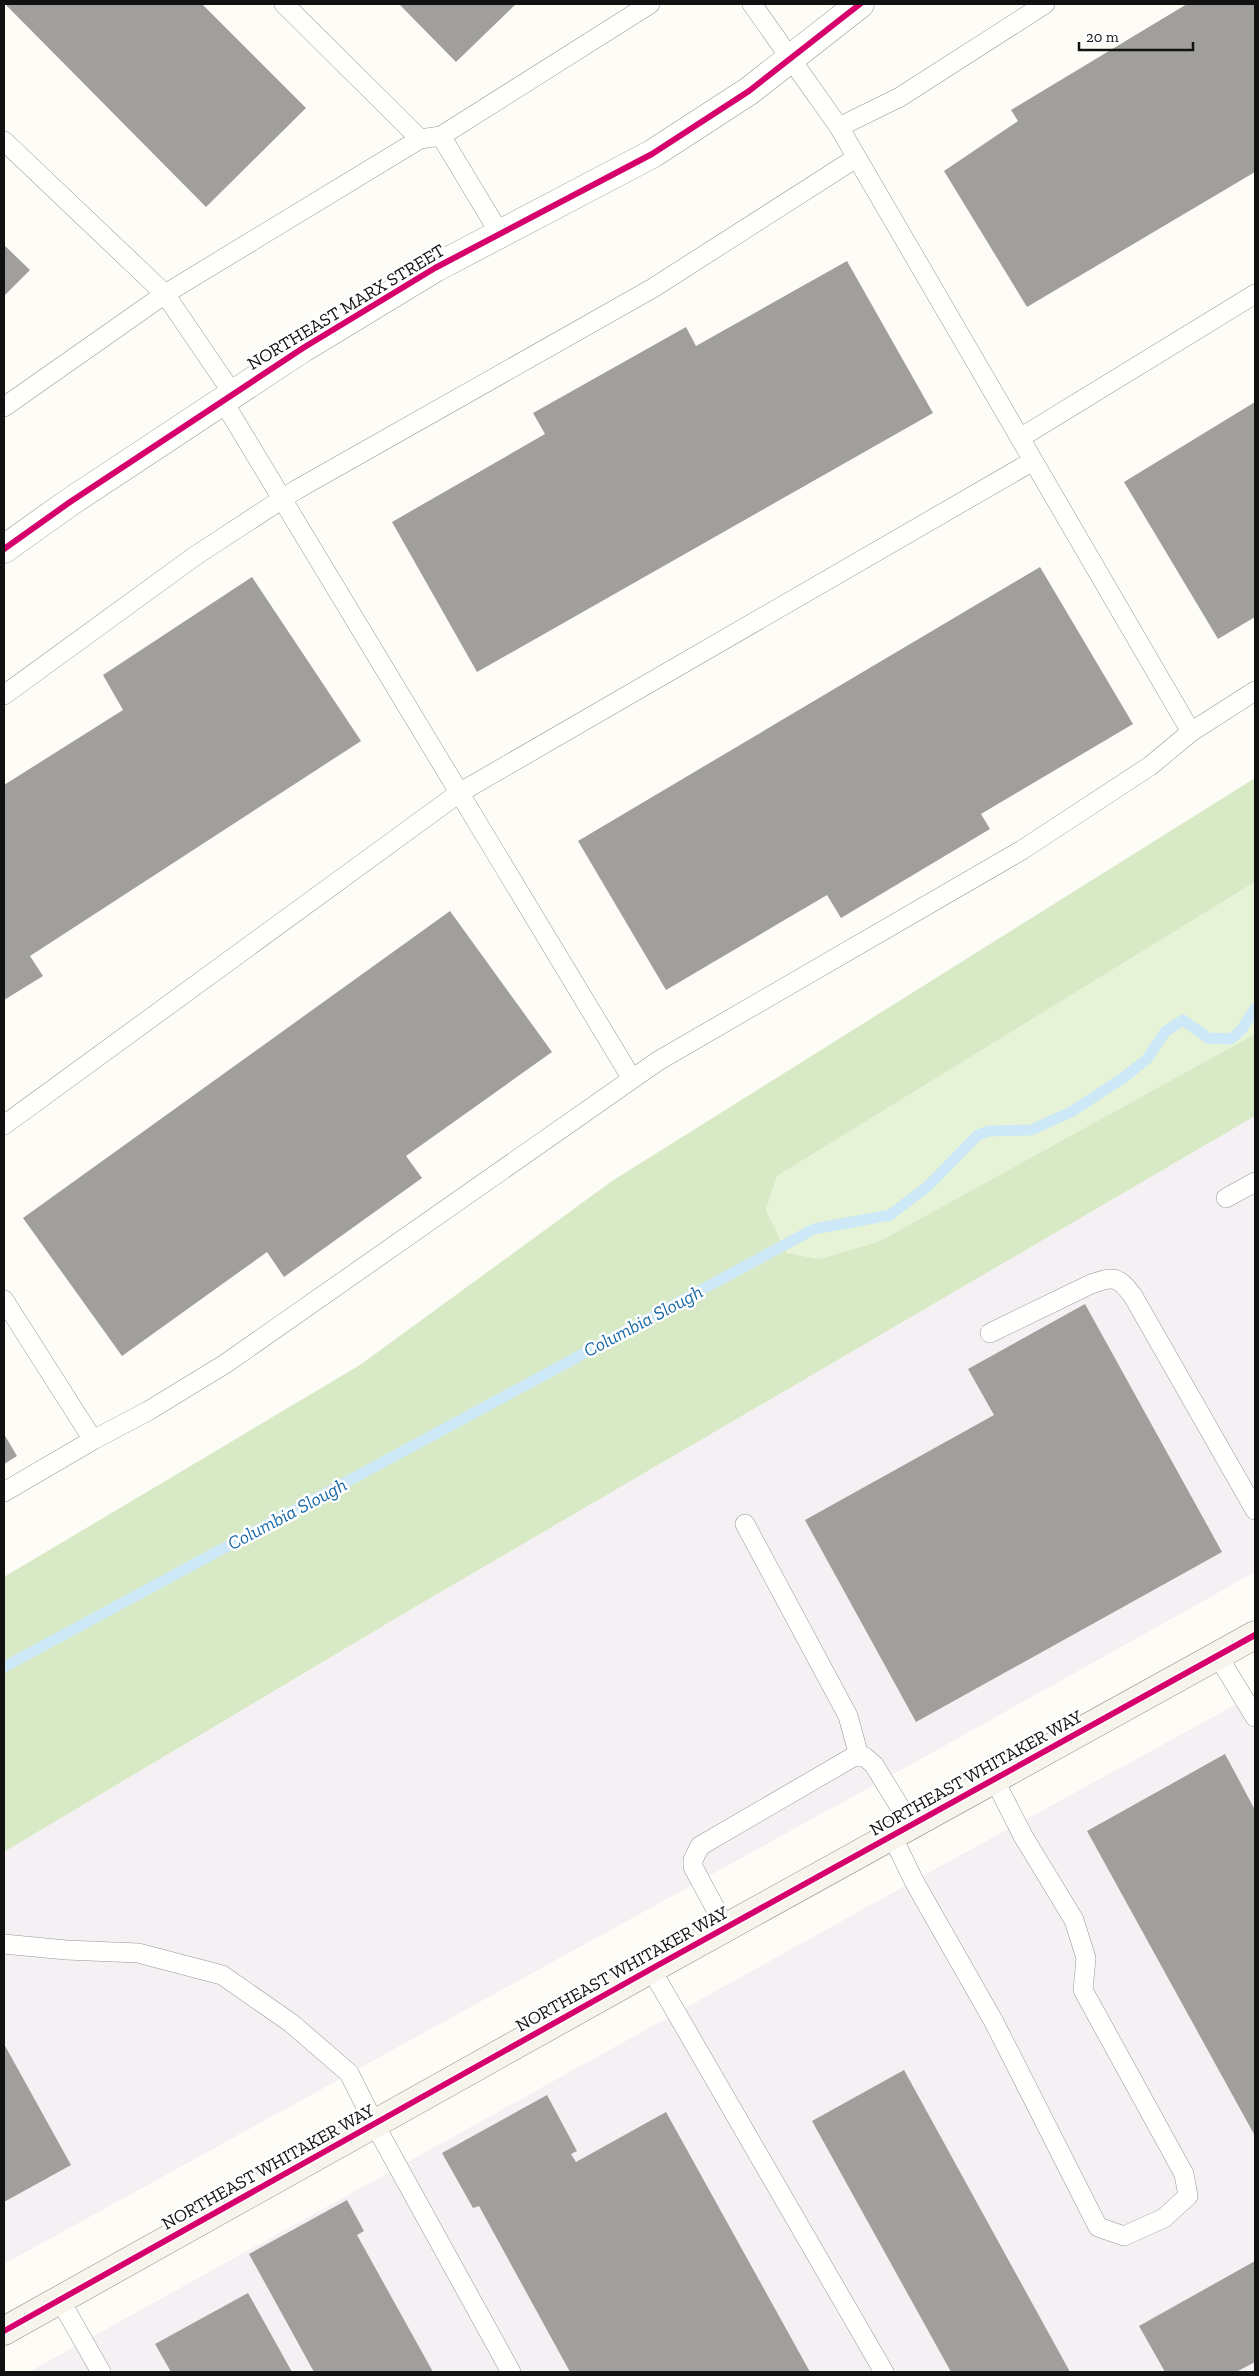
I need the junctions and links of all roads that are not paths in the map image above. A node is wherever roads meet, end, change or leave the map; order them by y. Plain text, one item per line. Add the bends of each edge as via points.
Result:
1 (284, 4) edge
2 (650, 4) edge
3 (752, 4) edge
4 (860, 4) edge
5 (1045, 4) edge
6 (791, 59) junction
7 (839, 127) junction
8 (441, 136) junction
9 (420, 139) junction
10 (4, 141) edge
11 (856, 158) junction
12 (500, 234) junction
13 (164, 294) junction
14 (1255, 294) edge
15 (228, 398) junction
16 (4, 407) edge
17 (1020, 438) junction
18 (1033, 461) junction
19 (281, 500) junction
20 (4, 549) edge
21 (1255, 691) edge
22 (4, 695) edge
23 (1191, 732) junction
24 (459, 793) junction
25 (632, 1079) junction
26 (4, 1125) edge
27 (1255, 1182) edge
28 (1226, 1198) dead end
29 (4, 1300) edge
30 (990, 1333) dead end
31 (93, 1440) junction
32 (4, 1492) edge
33 (1255, 1510) edge
34 (745, 1524) dead end
35 (1255, 1636) edge
36 (1218, 1656) junction
37 (1255, 1718) edge
38 (859, 1756) junction
39 (994, 1780) junction
40 (901, 1831) junction
41 (726, 1928) junction
42 (4, 1944) edge
43 (650, 1970) junction
44 (375, 2125) junction
45 (60, 2300) junction
46 (4, 2331) edge
47 (101, 2372) edge
48 (511, 2372) edge
49 (884, 2372) edge

1 - 9 lane
2 - 8 lane
3 - 6 lane
4 - 6 street, NORTHEAST MARX STREET
5 - 7 lane via 900,97
6 - 7 lane
6 - 12 street, NORTHEAST MARX STREET via 749,91 652,154
7 - 11 lane
8 - 9 lane
8 - 12 lane
9 - 13 lane
10 - 13 lane
11 - 17 lane
11 - 19 lane via 653,288
12 - 15 street, NORTHEAST MARX STREET via 419,278
13 - 15 lane
13 - 16 lane
14 - 17 lane
15 - 19 lane
15 - 20 street, NORTHEAST MARX STREET
17 - 18 lane
18 - 23 lane
18 - 24 lane
19 - 22 lane via 194,556
19 - 24 lane
21 - 23 lane
23 - 25 lane via 1150,766 1022,850
24 - 25 lane
24 - 26 lane
25 - 31 lane via 224,1364 148,1411
27 - 28 lane
29 - 31 lane
30 - 33 lane via 1106,1278 1123,1282
31 - 32 lane
34 - 38 lane via 848,1716
35 - 36 street, NORTHEAST WHITAKER WAY
36 - 37 lane
36 - 39 street, NORTHEAST WHITAKER WAY
38 - 40 lane via 874,1765
38 - 41 lane via 700,1846 692,1860 693,1867
39 - 40 street, NORTHEAST WHITAKER WAY
39 - 40 lane via 1023,1836 1074,1920 1086,1958 1083,1990 1184,2174 1188,2196 1164,2218 1124,2236 1098,2227 994,2022 915,1883
40 - 41 street, NORTHEAST WHITAKER WAY
41 - 43 street, NORTHEAST WHITAKER WAY
42 - 44 lane via 138,1953 222,1975 291,2023 350,2073
43 - 44 street, NORTHEAST WHITAKER WAY
43 - 49 lane
44 - 45 street, NORTHEAST WHITAKER WAY
44 - 48 lane
45 - 46 street, NORTHEAST WHITAKER WAY
45 - 47 lane

